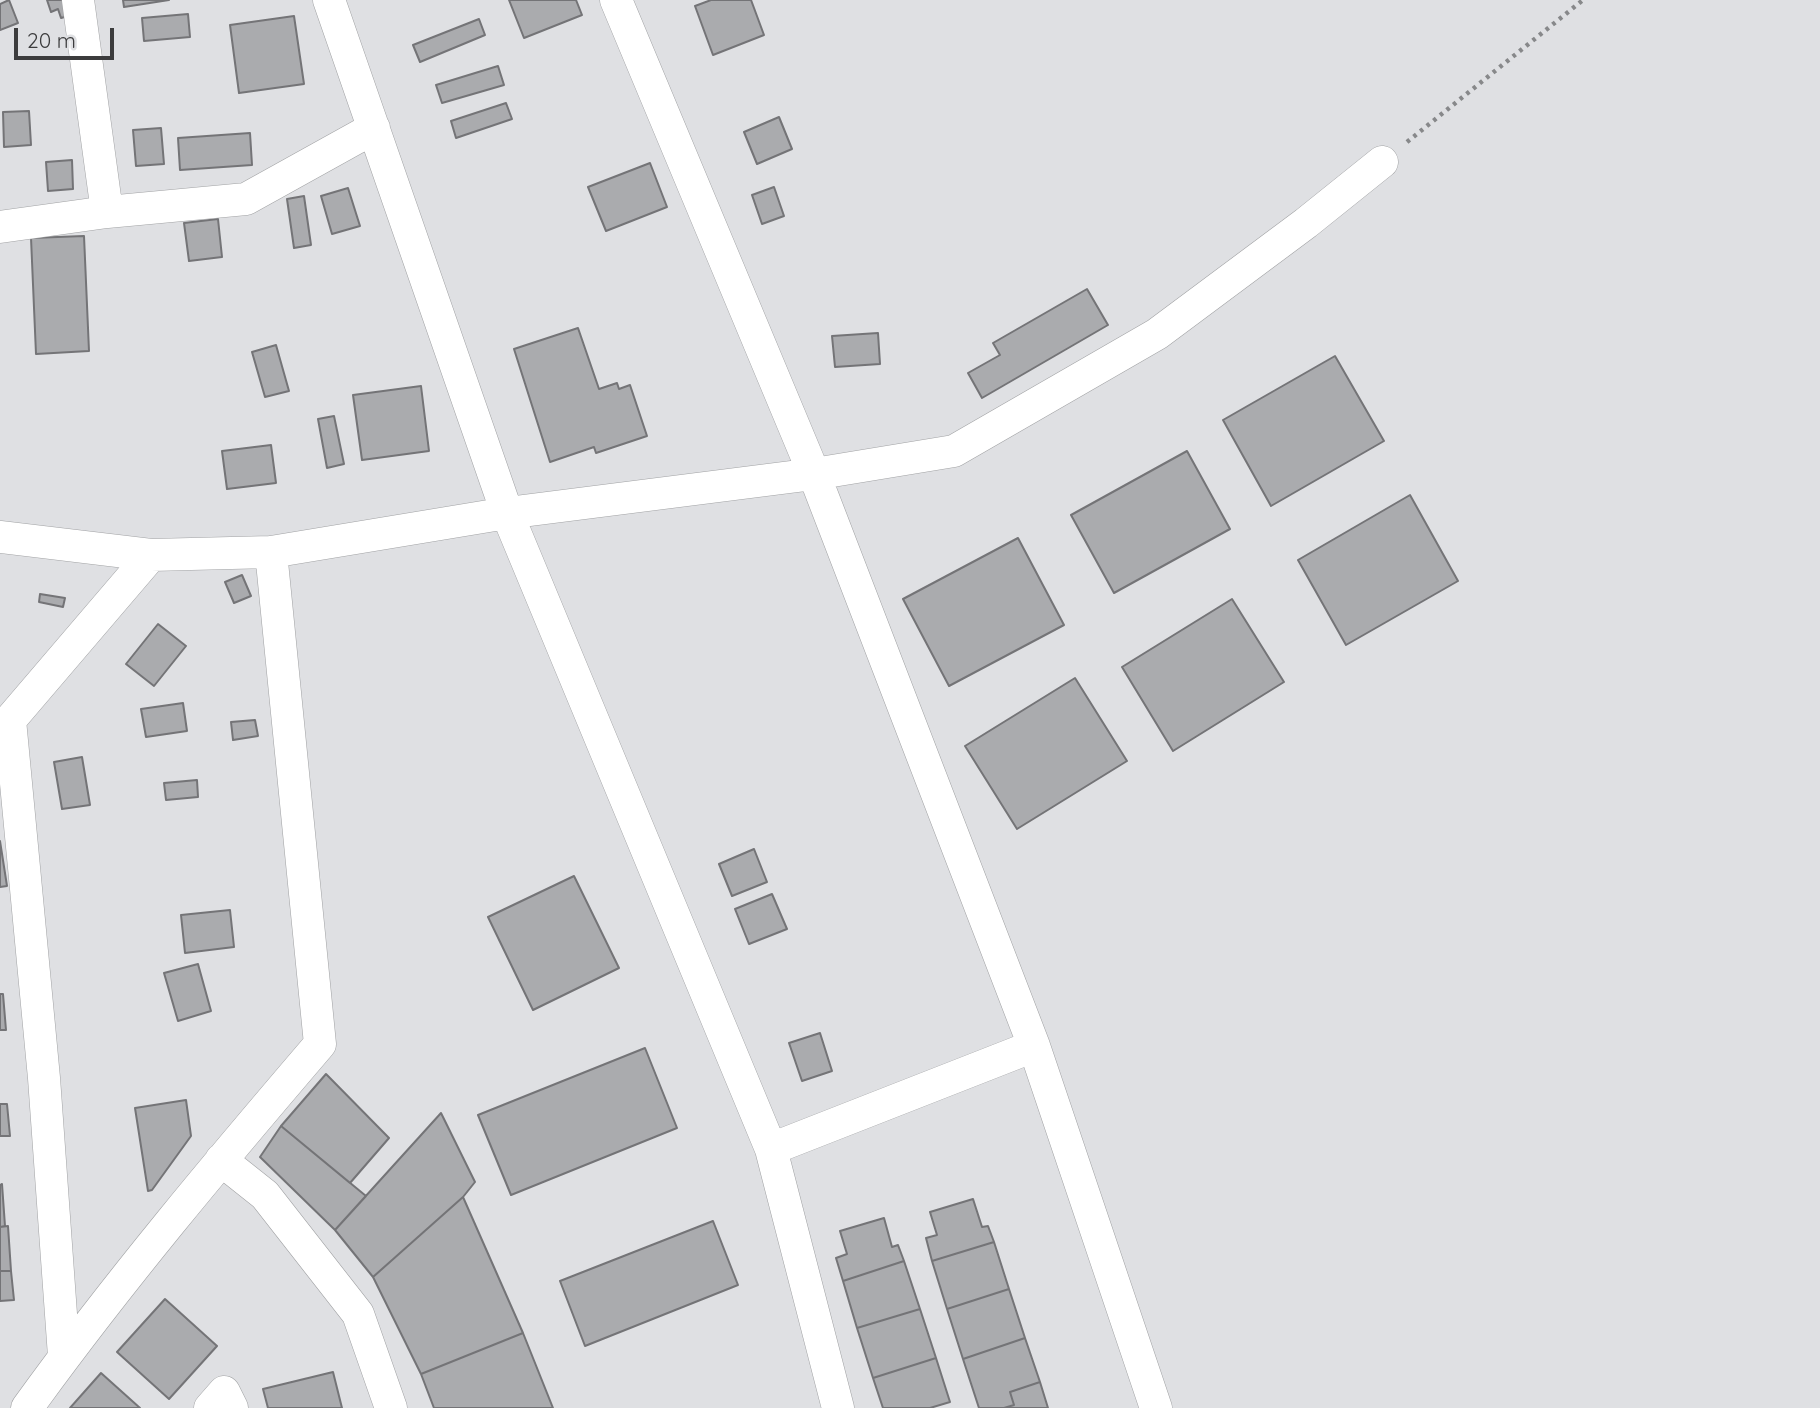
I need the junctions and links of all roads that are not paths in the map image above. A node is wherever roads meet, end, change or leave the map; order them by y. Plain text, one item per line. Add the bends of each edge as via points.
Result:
1 (78, 0) edge
2 (329, 0) edge
3 (616, 0) edge
4 (374, 128) junction
5 (1382, 162) road end
6 (107, 212) junction
7 (0, 227) edge
8 (814, 474) junction
9 (507, 513) junction
10 (0, 537) edge
11 (271, 552) junction
12 (150, 555) junction
13 (5, 727) edge
14 (1034, 1046) junction
15 (771, 1149) junction
16 (221, 1160) junction
17 (64, 1356) junction
18 (27, 1408) edge
19 (210, 1408) edge
20 (232, 1408) edge
21 (391, 1408) edge
22 (838, 1408) edge
23 (1156, 1408) edge

1 - 6 street
2 - 4 street
3 - 8 street
4 - 6 street via 246,199
4 - 9 street
5 - 8 street via 1157,334 954,451
6 - 7 street
8 - 9 street
8 - 14 street
9 - 11 street
9 - 15 street
10 - 12 street
11 - 12 street
11 - 16 street via 320,1044
12 - 13 street
13 - 17 street via 44,1078
14 - 15 street
14 - 23 street
15 - 22 street
16 - 17 street
16 - 21 street via 264,1195 358,1314
17 - 18 street
19 - 20 street via 223,1392

